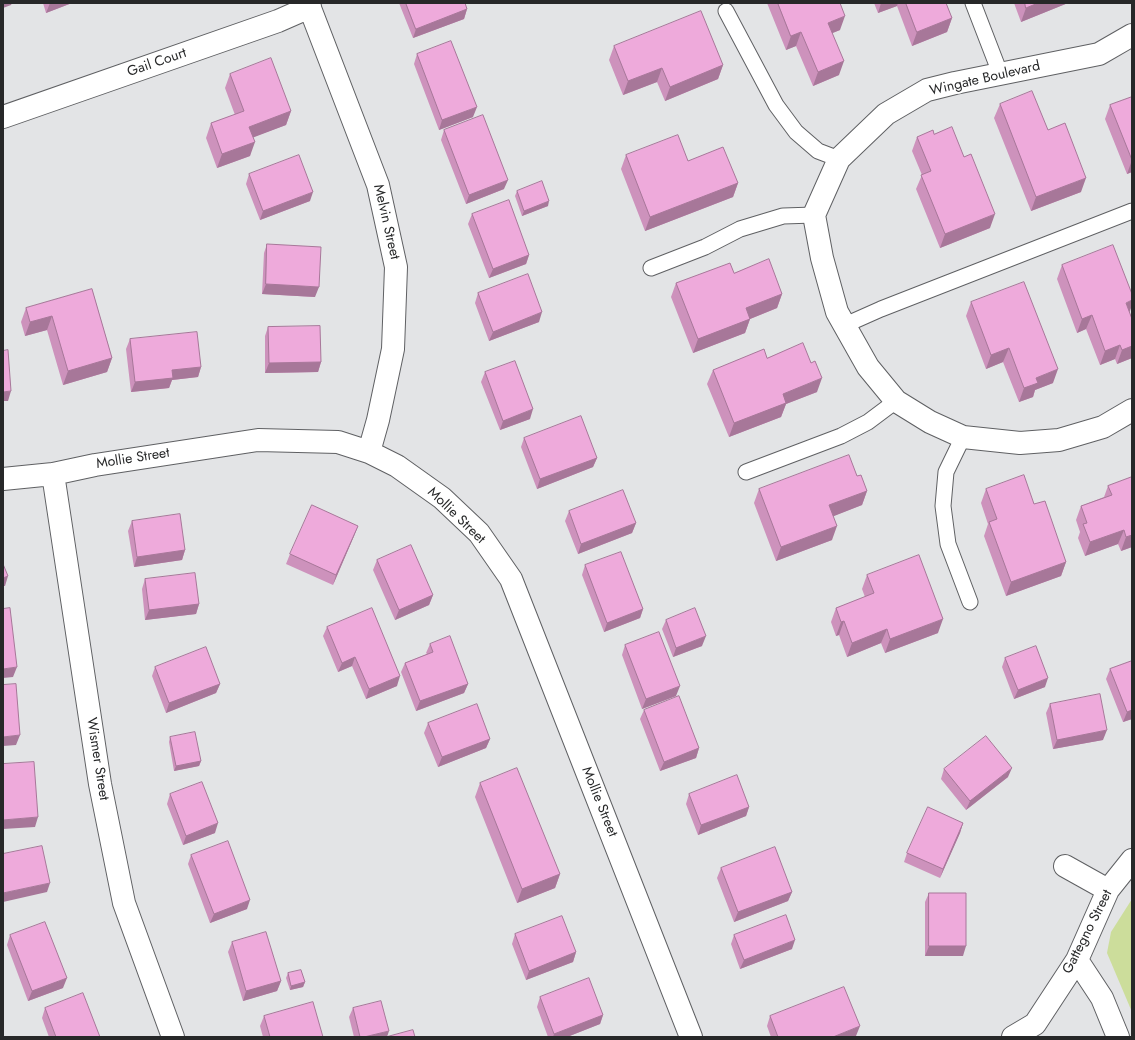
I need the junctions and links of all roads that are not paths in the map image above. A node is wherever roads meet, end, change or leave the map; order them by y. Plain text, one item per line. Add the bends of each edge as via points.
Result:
1 (973, 3) edge
2 (309, 5) edge
3 (726, 11) dead end
4 (1132, 35) edge
5 (1000, 73) junction
6 (3, 117) edge
7 (839, 159) junction
8 (1132, 211) edge
9 (814, 215) junction
10 (651, 268) dead end
11 (845, 325) junction
12 (896, 401) junction
13 (1132, 410) edge
14 (963, 437) junction
15 (370, 452) junction
16 (746, 472) dead end
17 (53, 474) junction
18 (3, 479) edge
19 (970, 602) dead end
20 (1132, 860) edge
21 (1065, 866) dead end
22 (1108, 890) junction
23 (1077, 960) junction
24 (173, 1037) edge
25 (691, 1037) edge
26 (1013, 1037) edge
27 (1118, 1037) edge

1 - 5 lane
2 - 6 street, Gail Court via 278,21
2 - 15 street, Melvin Street via 378,185 396,266 393,349
3 - 7 lane via 776,105 796,132 818,151
4 - 5 street, Wingate Boulevard via 1099,54
5 - 7 street, Wingate Boulevard via 927,90 886,114
7 - 9 street, Wingate Boulevard
8 - 11 lane via 881,308
9 - 10 lane via 782,216 740,229 705,247
9 - 11 street via 822,258 837,312
11 - 12 street via 868,367
12 - 14 street via 930,422
12 - 16 lane via 868,422 841,436
13 - 14 street via 1103,427 1059,440 1020,443
14 - 19 lane via 946,472 943,506 948,544
15 - 17 street, Mollie Street via 338,442 258,440 95,465
15 - 25 street, Mollie Street via 397,466 442,498 479,533 510,579
17 - 18 street, Mollie Street
17 - 24 street, Wismer Street via 100,784 123,896
20 - 22 street, Gattegno Street
21 - 22 street
22 - 23 street, Gattegno Street
23 - 26 street, Gattegno Street via 1034,1024
23 - 27 street via 1102,998

